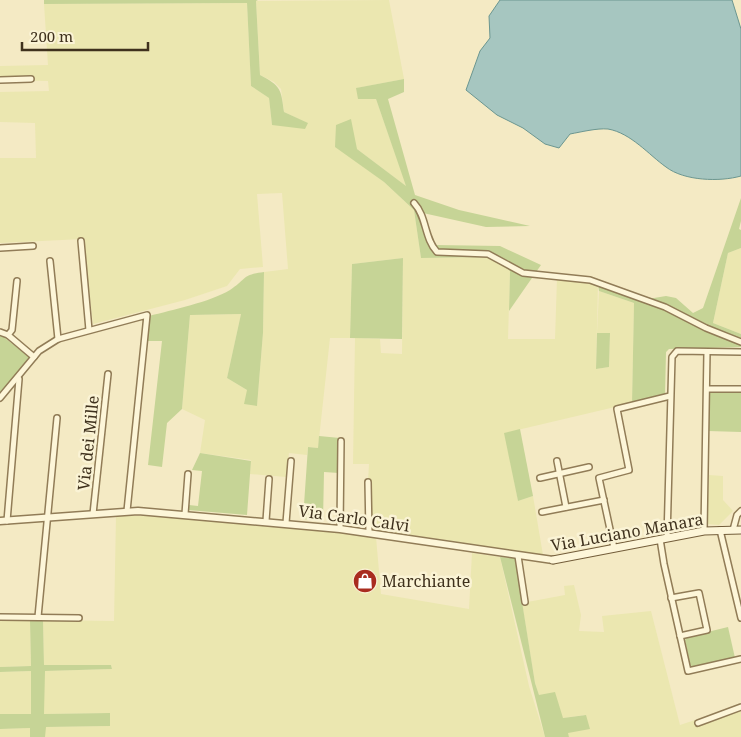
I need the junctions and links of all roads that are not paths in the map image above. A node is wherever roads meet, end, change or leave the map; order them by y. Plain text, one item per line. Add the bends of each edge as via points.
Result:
1 (31, 79) dead end
2 (0, 80) edge
3 (414, 203) dead end
4 (81, 241) dead end
5 (33, 246) dead end
6 (0, 248) edge
7 (50, 261) dead end
8 (17, 281) dead end
9 (89, 330) junction
10 (0, 332) edge
11 (8, 335) junction
12 (58, 339) junction
13 (741, 342) edge
14 (707, 352) junction
15 (741, 352) edge
16 (34, 357) junction
17 (108, 374) dead end
18 (19, 378) junction
19 (707, 389) junction
20 (741, 389) edge
21 (670, 396) junction
22 (0, 398) edge
23 (57, 418) dead end
24 (341, 440) dead end
25 (291, 461) dead end
26 (558, 461) dead end
27 (589, 467) dead end
28 (188, 474) dead end
29 (560, 474) junction
30 (540, 478) dead end
31 (269, 479) dead end
32 (368, 482) dead end
33 (604, 500) junction
34 (566, 507) junction
35 (127, 511) junction
36 (741, 511) edge
37 (542, 512) dead end
38 (93, 514) junction
39 (184, 514) junction
40 (47, 519) junction
41 (4, 521) edge
42 (266, 521) junction
43 (286, 523) junction
44 (340, 529) junction
45 (720, 530) junction
46 (732, 530) junction
47 (741, 530) edge
48 (704, 531) junction
49 (369, 533) junction
50 (664, 538) junction
51 (614, 548) junction
52 (518, 556) junction
53 (553, 560) joint
54 (671, 598) junction
55 (525, 602) dead end
56 (0, 617) edge
57 (38, 617) junction
58 (79, 618) dead end
59 (741, 618) edge
60 (680, 636) junction
61 (741, 659) edge
62 (741, 707) edge
63 (698, 723) dead end

1 - 2 street
3 - 13 street via 421,210 437,252 488,254 523,273 590,280 656,304
4 - 9 street
5 - 6 street
7 - 12 street
8 - 11 street via 12,330
9 - 12 street
9 - 35 street via 147,315
10 - 11 street
11 - 16 street
12 - 16 street
14 - 15 street
14 - 19 street
14 - 21 street via 677,351 672,357
16 - 18 street
17 - 38 street, Via dei Mille
18 - 22 street
18 - 41 street
19 - 20 street
19 - 48 street
21 - 33 street via 617,409 629,470 599,478
21 - 50 street
23 - 40 street
24 - 44 street
25 - 43 street
26 - 29 street
27 - 29 street
28 - 39 street
29 - 30 street
29 - 34 street
31 - 42 street
32 - 49 street
33 - 34 street
33 - 51 street
34 - 37 street
35 - 38 street, Via Carlo Calvi
35 - 39 street, Via Carlo Calvi
36 - 46 street
38 - 40 street, Via Carlo Calvi
39 - 42 street, Via Carlo Calvi
40 - 41 street, Via Carlo Calvi
40 - 57 street
42 - 43 street, Via Carlo Calvi
43 - 44 street, Via Carlo Calvi
44 - 49 street, Via Carlo Calvi
45 - 46 main road, Via Luciano Manara
45 - 48 main road, Via Luciano Manara
45 - 59 street
46 - 47 main road, Via Luciano Manara
48 - 50 main road, Via Luciano Manara
49 - 52 street, Via Carlo Calvi
50 - 51 main road, Via Luciano Manara
50 - 54 street
51 - 53 main road, Via Luciano Manara
52 - 53 street, Via Luciano Manara
52 - 55 street
54 - 60 street
54 - 60 street via 699,593 707,630
56 - 57 street
57 - 58 street
60 - 61 street via 688,671
62 - 63 street

